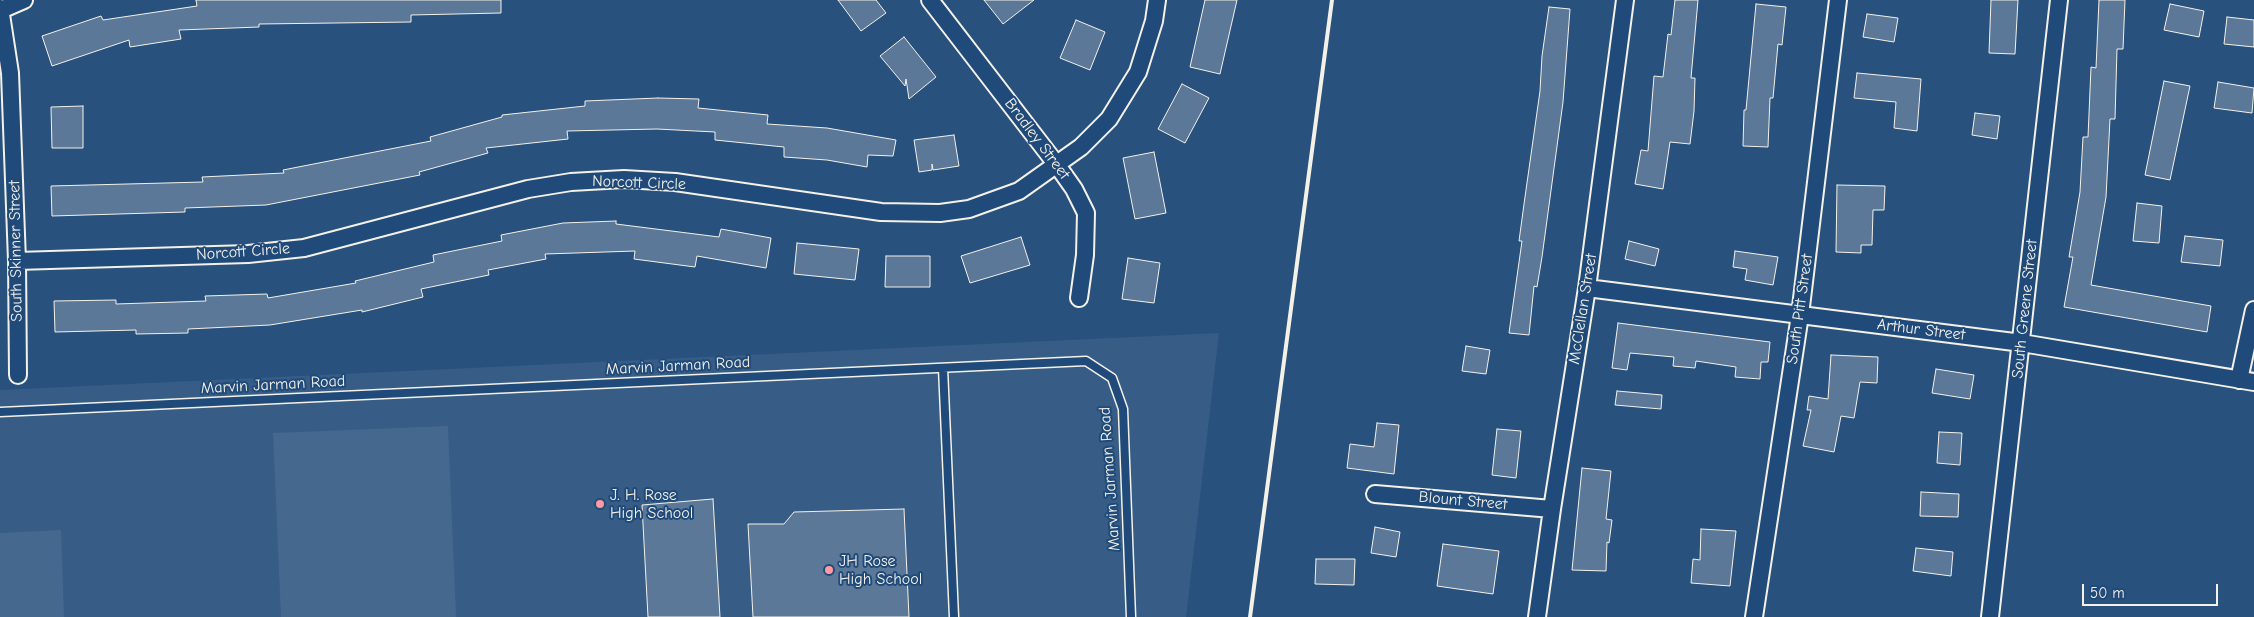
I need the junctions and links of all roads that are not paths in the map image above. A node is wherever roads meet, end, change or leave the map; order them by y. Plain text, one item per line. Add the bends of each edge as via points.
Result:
1 (24, 0) edge
2 (930, 0) edge
3 (1157, 0) edge
4 (1625, 0) edge
5 (1838, 0) edge
6 (2060, 0) edge
7 (0, 9) edge
8 (1056, 165) junction
9 (17, 261) junction
10 (1587, 288) junction
11 (1079, 298) dead end
12 (2254, 310) edge
13 (1800, 315) junction
14 (2022, 343) junction
15 (943, 368) junction
16 (18, 375) dead end
17 (2247, 381) edge
18 (0, 412) edge
19 (1375, 494) dead end
20 (1552, 509) junction
21 (954, 617) edge
22 (1131, 617) edge
23 (1537, 617) edge
24 (1754, 617) edge
25 (1990, 617) edge

1 - 7 street
2 - 8 street, Bradley Street
3 - 8 street, Norcott Circle via 1138,72 1109,119 1081,147
4 - 10 street, McClellan Street
5 - 13 street, South Pitt Street
6 - 14 street, South Greene Street
7 - 9 street, South Skinner Street via 10,73
8 - 9 street, Norcott Circle via 1018,191 969,209 940,213 880,212 675,182 580,181 528,189 304,248 248,254
8 - 11 street, Bradley Street via 1074,189 1086,213 1086,255
9 - 16 street, South Skinner Street
10 - 13 street, Arthur Street
10 - 20 street, McClellan Street
12 - 17 street
13 - 14 street, Arthur Street
13 - 24 street, South Pitt Street
14 - 17 street, Arthur Street
14 - 25 street, South Greene Street
15 - 18 lane, Marvin Jarman Road
15 - 21 lane
15 - 22 lane, Marvin Jarman Road via 1086,361 1112,378 1123,409
19 - 20 street, Blount Street
20 - 23 street, McClellan Street

